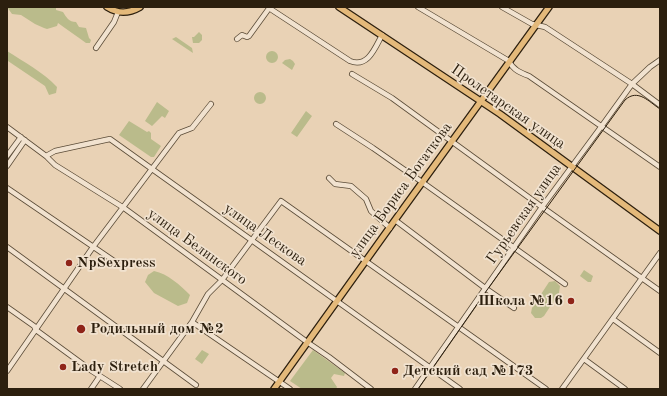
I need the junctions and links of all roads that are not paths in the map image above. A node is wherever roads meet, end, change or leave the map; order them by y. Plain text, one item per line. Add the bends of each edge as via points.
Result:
1 (107, 7) edge
2 (140, 7) edge
3 (270, 7) edge
4 (339, 7) edge
5 (418, 7) edge
6 (502, 7) edge
7 (549, 7) edge
8 (120, 12) junction
9 (536, 25) junction
10 (382, 36) junction
11 (237, 39) dead end
12 (96, 48) dead end
13 (660, 60) edge
14 (509, 61) junction
15 (352, 74) dead end
16 (632, 84) junction
17 (480, 101) junction
18 (211, 104) dead end
19 (660, 104) edge
20 (336, 124) dead end
21 (601, 126) junction
22 (7, 127) edge
23 (20, 137) junction
24 (25, 140) junction
25 (451, 142) junction
26 (7, 156) edge
27 (46, 156) junction
28 (7, 166) edge
29 (660, 166) edge
30 (571, 168) junction
31 (152, 169) junction
32 (329, 178) dead end
33 (422, 182) junction
34 (7, 188) edge
35 (124, 208) junction
36 (542, 208) junction
37 (394, 220) junction
38 (390, 228) junction
39 (660, 231) edge
40 (251, 240) junction
41 (7, 247) edge
42 (93, 247) junction
43 (515, 247) junction
44 (660, 253) edge
45 (366, 260) junction
46 (117, 262) dead end
47 (642, 277) junction
48 (222, 280) junction
49 (565, 284) dead end
50 (485, 288) junction
51 (64, 289) junction
52 (660, 290) edge
53 (337, 301) junction
54 (7, 307) edge
55 (514, 308) dead end
56 (613, 319) junction
57 (192, 322) junction
58 (458, 327) junction
59 (36, 330) junction
60 (307, 342) junction
61 (660, 353) edge
62 (584, 359) junction
63 (164, 360) junction
64 (430, 368) junction
65 (8, 369) edge
66 (100, 376) junction
67 (280, 382) junction
68 (196, 385) dead end
69 (91, 389) edge
70 (120, 389) edge
71 (143, 389) edge
72 (274, 389) edge
73 (290, 389) edge
74 (371, 389) edge
75 (415, 389) edge
76 (460, 389) edge
77 (546, 389) edge
78 (562, 389) edge
79 (625, 389) edge

1 - 8 main road
2 - 8 main road via 130,12
3 - 10 street via 350,62 365,61
3 - 11 street via 249,36 242,35
4 - 10 main road, Пролетарская улица
5 - 14 street
6 - 9 street
7 - 9 main road, улица Бориса Богаткова
8 - 12 street
9 - 14 main road, улица Бориса Богаткова
9 - 16 street via 545,27
10 - 17 main road, Пролетарская улица
13 - 16 street, Гурьевская улица
14 - 17 main road, улица Бориса Богаткова
14 - 21 street via 520,73 530,76
15 - 25 street via 392,98
16 - 19 street
16 - 21 street, Гурьевская улица
17 - 25 main road, улица Бориса Богаткова
17 - 30 main road, Пролетарская улица
18 - 31 street via 192,128 178,133
20 - 33 street
21 - 29 street
21 - 30 street, Гурьевская улица
22 - 23 street, улица Белинского
23 - 24 street, улица Белинского
23 - 26 street
24 - 27 street, улица Белинского
24 - 28 street
25 - 33 main road, улица Бориса Богаткова
25 - 36 street
27 - 31 street, улица Лескова via 55,151 110,139
27 - 35 street, улица Белинского via 55,165
30 - 36 street, Гурьевская улица
30 - 39 main road, Пролетарская улица
31 - 35 street
31 - 40 street, улица Лескова
32 - 38 street via 335,184 351,186 366,200 371,212
33 - 37 main road, улица Бориса Богаткова
33 - 43 street
34 - 42 street
35 - 42 street
35 - 48 street, улица Белинского
36 - 43 street, Гурьевская улица
36 - 47 street
37 - 38 main road, улица Бориса Богаткова
37 - 50 street
38 - 45 main road, улица Бориса Богаткова
40 - 45 street via 280,201
40 - 48 street
40 - 53 street, улица Лескова
41 - 51 street
42 - 46 street
42 - 51 street
43 - 49 street
43 - 50 street, Гурьевская улица
44 - 47 street
45 - 53 main road, улица Бориса Богаткова
45 - 58 street
47 - 52 street
47 - 56 street
48 - 57 street via 208,294
48 - 60 street, улица Белинского
50 - 55 street
50 - 58 street, Гурьевская улица
51 - 59 street
51 - 63 street
53 - 60 main road, улица Бориса Богаткова
53 - 64 street, улица Лескова
54 - 59 street
56 - 61 street
56 - 62 street
57 - 63 street
57 - 67 street
58 - 64 street, Гурьевская улица
58 - 77 street
59 - 65 street
59 - 66 street
60 - 67 main road, улица Бориса Богаткова
60 - 74 street, улица Белинского
62 - 78 street
62 - 79 street
63 - 68 street
63 - 71 street
64 - 75 street, Гурьевская улица
64 - 76 street, улица Лескова
66 - 69 street
66 - 70 street
67 - 72 main road, улица Бориса Богаткова
67 - 73 street

